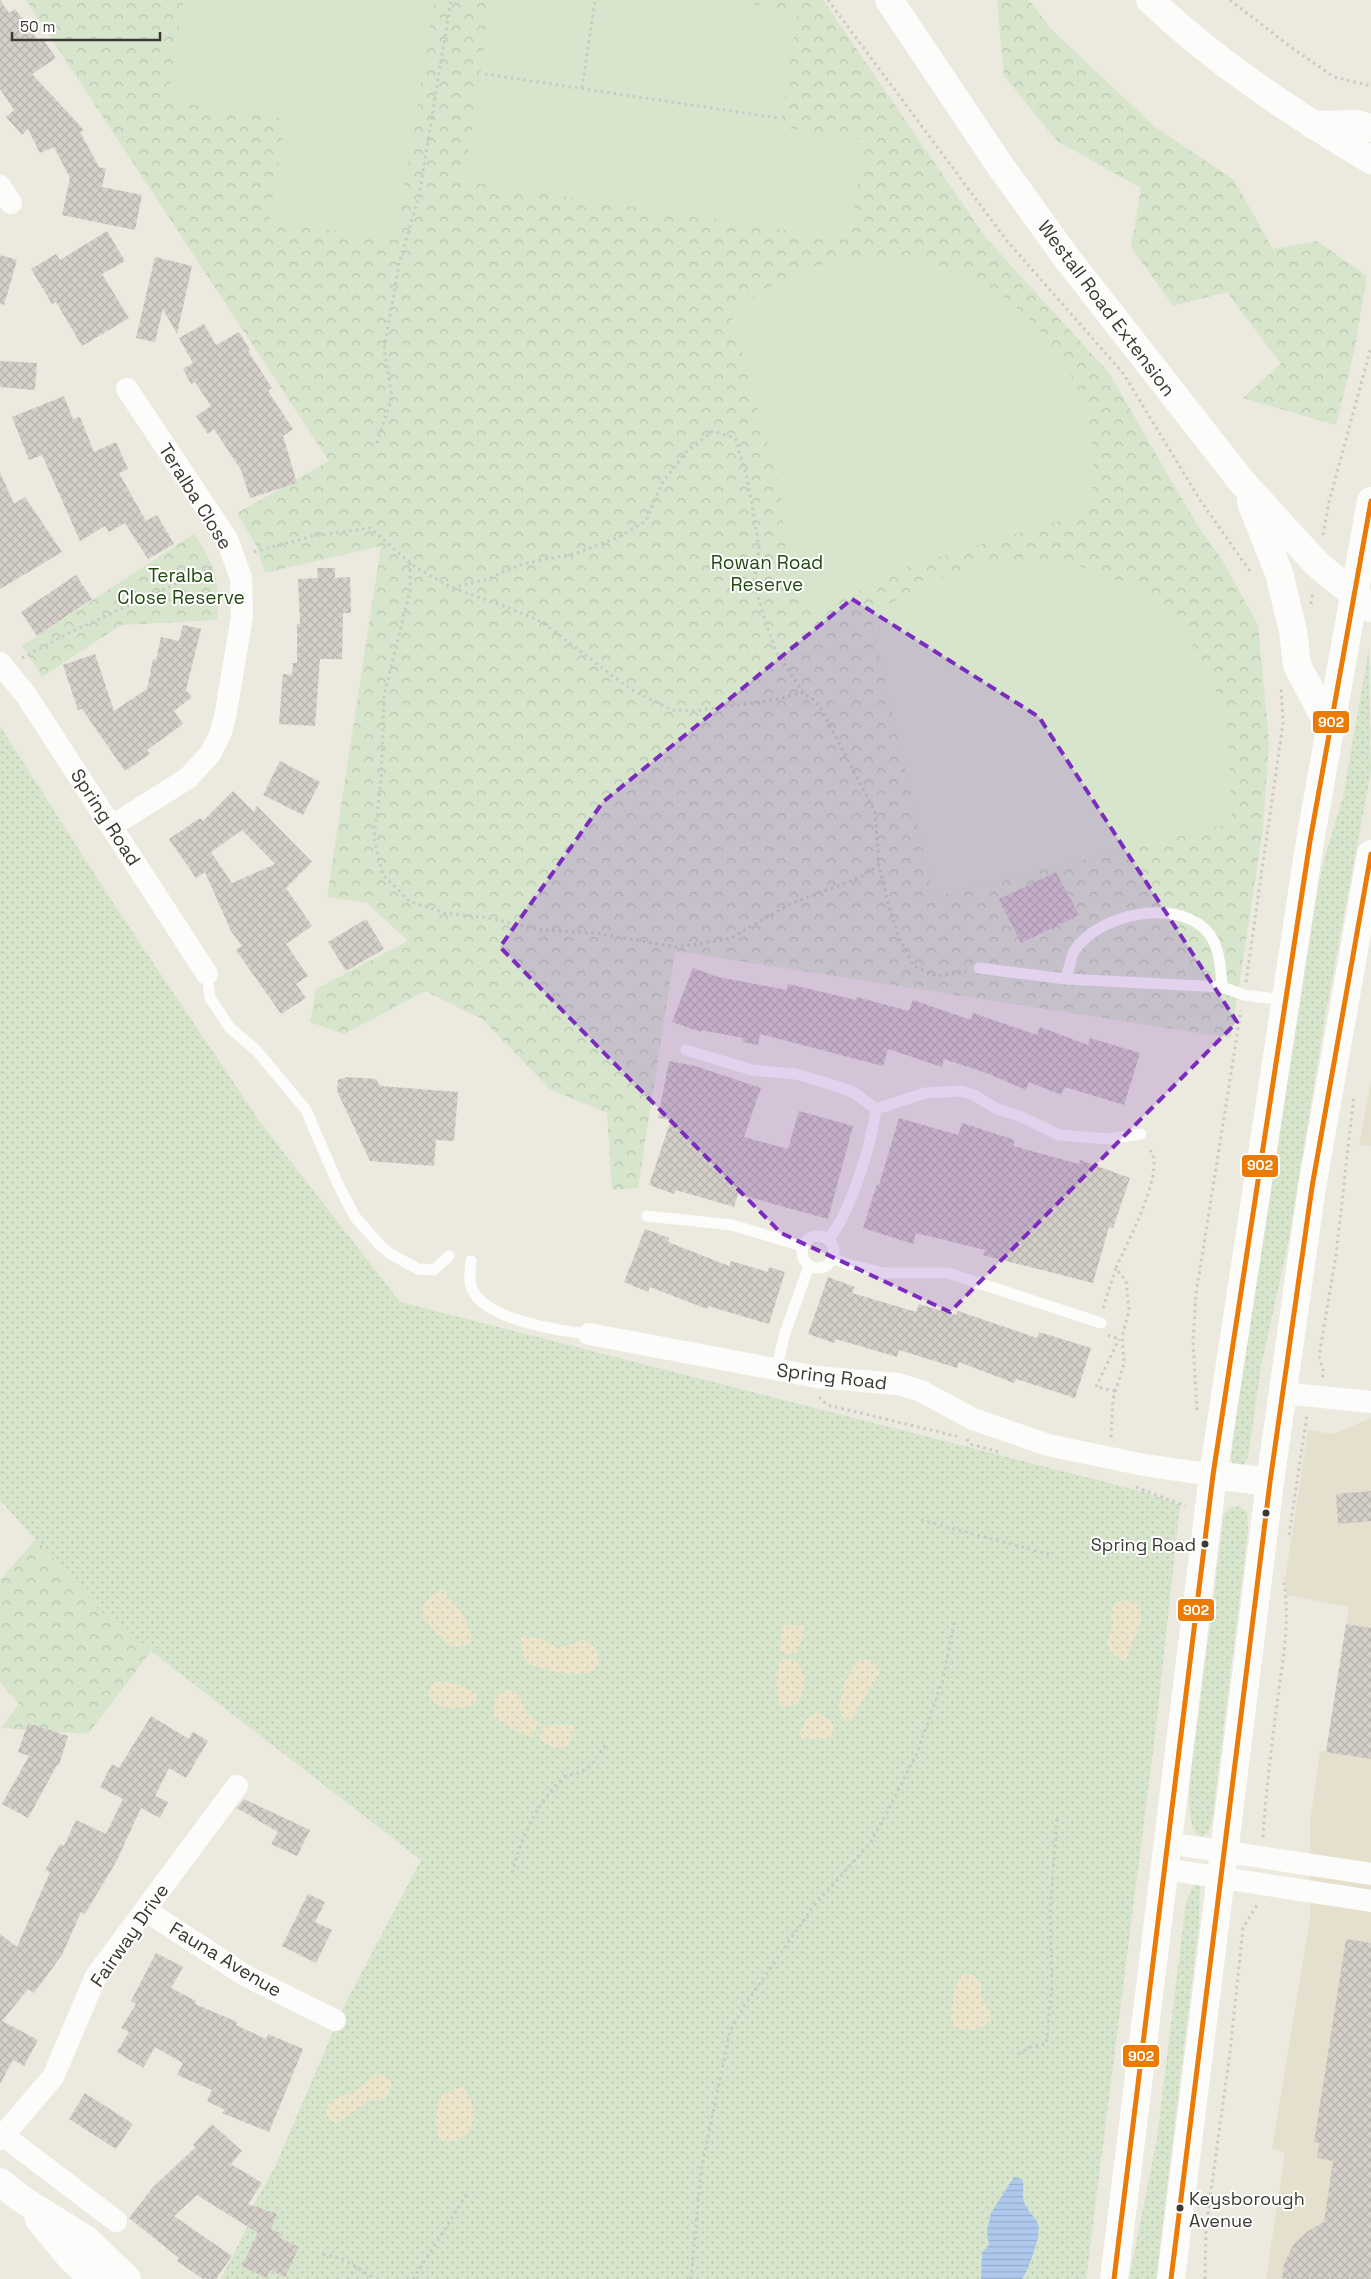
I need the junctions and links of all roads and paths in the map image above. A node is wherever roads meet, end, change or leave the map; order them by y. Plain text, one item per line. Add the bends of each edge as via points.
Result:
1 (451, 0) edge
2 (595, 0) edge
3 (828, 0) edge
4 (889, 0) edge
5 (1150, 0) edge
6 (1230, 0) edge
7 (485, 74) dead end
8 (1371, 86) edge
9 (582, 88) junction
10 (778, 118) dead end
11 (1313, 125) junction
12 (1371, 128) edge
13 (1371, 160) edge
14 (1371, 347) edge
15 (127, 389) dead end
16 (377, 443) dead end
17 (1242, 482) junction
18 (1371, 501) edge
19 (235, 558) junction
20 (410, 563) junction
21 (1317, 564) junction
22 (1255, 579) dead end
23 (452, 588) junction
24 (1362, 601) edge
25 (1288, 610) junction
26 (2, 665) edge
27 (1281, 684) dead end
28 (803, 693) junction
29 (1330, 728) junction
30 (112, 826) junction
31 (1371, 854) edge
32 (879, 866) junction
33 (979, 968) joint
34 (207, 974) joint
35 (1066, 979) junction
36 (1222, 987) junction
37 (1244, 995) junction
38 (1286, 1000) junction
39 (686, 1050) dead end
40 (1354, 1093) dead end
41 (876, 1109) junction
42 (1140, 1134) joint
43 (647, 1216) dead end
44 (828, 1240) junction
45 (802, 1246) junction
46 (449, 1256) dead end
47 (833, 1258) junction
48 (471, 1261) dead end
49 (809, 1266) junction
50 (1116, 1268) junction
51 (1100, 1323) joint
52 (589, 1334) joint
53 (1122, 1337) junction
54 (776, 1370) junction
55 (817, 1377) junction
56 (1115, 1391) junction
57 (1283, 1393) junction
58 (1310, 1396) junction
59 (1371, 1402) edge
60 (1197, 1416) dead end
61 (994, 1428) junction
62 (1111, 1437) dead end
63 (1202, 1473) junction
64 (1270, 1482) junction
65 (1184, 1516) dead end
66 (921, 1520) dead end
67 (1288, 1539) dead end
68 (1052, 1554) dead end
69 (1283, 1577) dead end
70 (955, 1619) dead end
71 (607, 1742) dead end
72 (237, 1786) dead end
73 (1057, 1818) dead end
74 (1224, 1851) junction
75 (1166, 1856) junction
76 (1261, 1856) junction
77 (512, 1873) dead end
78 (1371, 1874) edge
79 (1220, 1878) junction
80 (1260, 1884) junction
81 (1371, 1901) edge
82 (145, 1910) junction
83 (335, 2020) dead end
84 (1018, 2054) dead end
85 (1, 2136) edge
86 (0, 2182) edge
87 (467, 2194) dead end
88 (23, 2200) junction
89 (116, 2222) dead end
90 (323, 2254) dead end
91 (357, 2267) junction
92 (94, 2279) edge
93 (127, 2279) edge
94 (347, 2279) edge
95 (375, 2279) edge
96 (413, 2279) edge
97 (691, 2279) edge
98 (1114, 2279) edge
99 (1171, 2279) edge
100 (1205, 2279) edge

1 - 16 path via 418,196 400,260 384,349 392,397
2 - 9 path
3 - 22 path via 1007,241 1123,373 1200,500
4 - 17 main road, Westall Road Extension via 1000,167
5 - 11 main road via 1226,65
6 - 8 path via 1334,77
7 - 9 path
9 - 10 path
11 - 12 main road via 1356,124
11 - 13 main road
14 - 21 path via 1329,502
15 - 19 street, Teralba Close via 227,539
17 - 21 main road, Westall Road Extension
17 - 25 main road via 1274,556
18 - 24 main road
19 - 20 path via 313,536 370,528
19 - 26 path
19 - 30 street, Teralba Close via 242,590 242,617 228,706 220,735 196,771
20 - 23 path
20 - 32 path via 410,592 384,695 381,782 374,838 383,875 409,901 446,914 676,947 729,939 792,903 856,879
21 - 24 main road, Westall Road Extension
21 - 25 path via 1311,608
23 - 28 path via 542,622 630,689 672,710 692,711
23 - 28 path via 484,580 523,564 577,554 619,537 646,521 662,483 687,451 713,431 735,438 754,510 759,549 754,582 762,613 777,653
24 - 29 main road
25 - 29 main road via 1297,665
26 - 30 street, Spring Road via 26,695
27 - 37 path via 1283,723
28 - 32 path via 822,710 874,812
29 - 38 main road
30 - 34 street, Spring Road
31 - 57 main road via 1320,1138
32 - 33 path via 900,938 914,966 936,976
33 - 35 lane
34 - 46 lane via 210,998 230,1028 256,1050 306,1110 345,1200 368,1233 389,1252 421,1270 434,1270
35 - 36 lane
35 - 36 lane via 1075,950 1098,928 1129,916 1161,912 1189,916 1211,935 1221,964
36 - 37 lane
37 - 38 lane
37 - 60 path via 1196,1294
38 - 63 main road
39 - 41 lane via 752,1070 788,1073 836,1086 853,1092
40 - 58 path via 1336,1255 1320,1356 1324,1374
41 - 42 lane via 925,1093 961,1091 1059,1135 1108,1138
41 - 44 lane via 871,1136 844,1216
42 - 50 path via 1142,1147 1152,1152 1154,1159 1149,1194
43 - 45 lane via 732,1225
44 - 45 lane via 812,1238
44 - 47 lane via 834,1248
45 - 49 lane via 802,1258
47 - 49 lane via 822,1266
47 - 51 lane via 884,1273 948,1273
48 - 52 lane via 473,1292 494,1309 514,1319
49 - 54 lane via 785,1333
50 - 51 path
50 - 53 path via 1124,1276 1129,1302
52 - 54 street, Spring Road
53 - 56 path via 1124,1364
53 - 56 path via 1117,1341 1096,1388
54 - 55 street, Spring Road
55 - 61 street, Spring Road via 898,1384 921,1391
55 - 61 path via 820,1399 827,1405 958,1437
56 - 62 path
57 - 58 street
57 - 64 main road
58 - 59 street
58 - 67 path
61 - 63 street, Spring Road via 1073,1451
63 - 64 main road
63 - 65 path
63 - 75 main road
64 - 74 main road
66 - 68 path
69 - 76 path via 1285,1637
70 - 97 path via 943,1679 918,1751 886,1814 870,1843 802,1922 730,2031 701,2171
71 - 77 path via 592,1766 580,1774 565,1776 541,1804 528,1827
72 - 82 street, Fairway Drive
73 - 84 path via 1050,1913 1052,1985 1046,2044 1032,2046
74 - 75 street
74 - 76 street
74 - 79 main road
75 - 79 street
75 - 98 main road
76 - 78 street
79 - 80 street
79 - 99 main road
80 - 81 street
80 - 100 path via 1257,1908 1244,1928 1206,2227
82 - 83 street, Fauna Avenue via 246,1976
82 - 85 street, Fairway Drive via 96,1976 53,2077
85 - 89 street
86 - 88 main road
87 - 96 path
88 - 92 main road via 71,2258
88 - 93 main road via 87,2240
90 - 91 path
91 - 94 path
91 - 95 path

